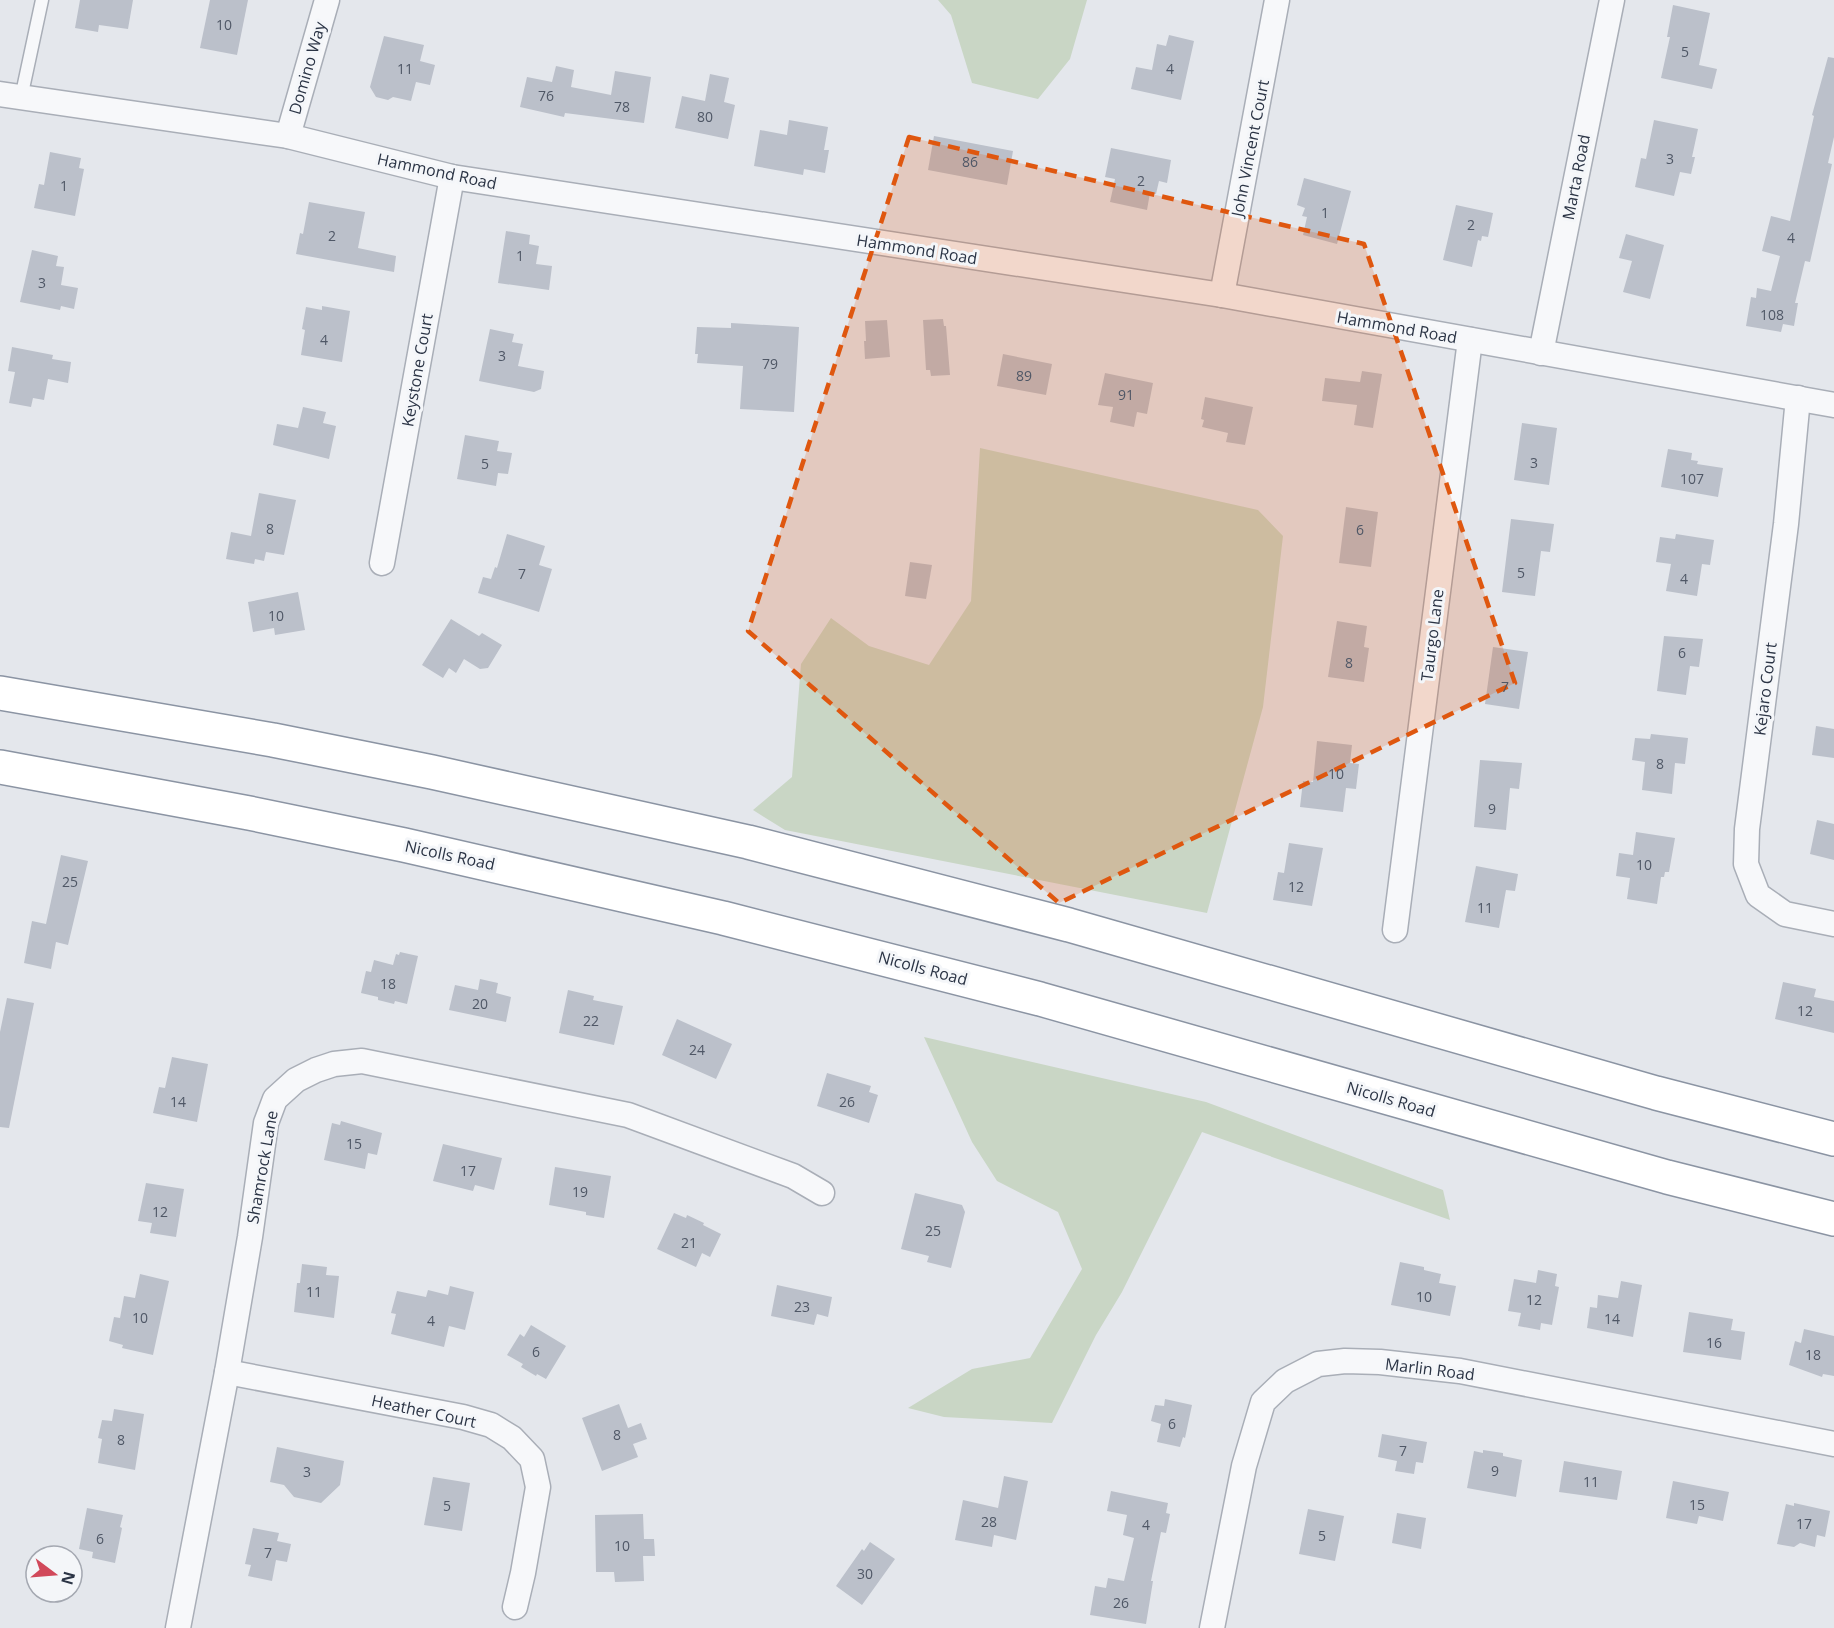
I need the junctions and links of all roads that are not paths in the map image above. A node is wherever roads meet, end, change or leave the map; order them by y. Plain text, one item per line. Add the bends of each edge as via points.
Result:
1 (42, 0) edge
2 (327, 0) edge
3 (1277, 0) edge
4 (1612, 0) edge
5 (11, 96) edge
6 (288, 136) junction
7 (452, 177) junction
8 (1222, 295) junction
9 (1470, 340) junction
10 (1541, 353) junction
11 (1798, 398) junction
12 (1834, 405) edge
13 (382, 564) dead end
14 (0, 693) edge
15 (0, 767) edge
16 (1834, 924) edge
17 (1395, 930) dead end
18 (1834, 1139) edge
19 (822, 1193) dead end
20 (1834, 1218) edge
21 (227, 1372) junction
22 (1834, 1444) edge
23 (515, 1607) dead end
24 (178, 1628) edge
25 (1212, 1628) edge

1 - 5 lane
2 - 6 street, Domino Way
3 - 8 street, John Vincent Court
4 - 10 street, Marta Road
5 - 6 street, Hammond Road
6 - 7 street, Hammond Road
7 - 8 street, Hammond Road
7 - 13 street, Keystone Court
8 - 9 street, Hammond Road
9 - 10 street, Hammond Road
9 - 17 street, Taurgo Lane
10 - 11 street, Hammond Road
11 - 12 street, Hammond Road
11 - 16 street, Kejaro Court via 1746,864 1758,895 1785,914
14 - 18 highway via 387,762 748,842 1069,925 1656,1093
15 - 20 highway, Nicolls Road via 404,845 735,921 1040,999 1667,1177
19 - 21 street, Shamrock Lane via 793,1176 628,1115 362,1061 334,1064 289,1086 275,1099 266,1123
21 - 23 street, Heather Court via 464,1417 491,1425 512,1438 532,1459 538,1487
21 - 24 street, Shamrock Lane
22 - 25 street, Marlin Road via 1460,1371 1380,1362 1318,1364 1285,1381 1263,1402 1244,1466

